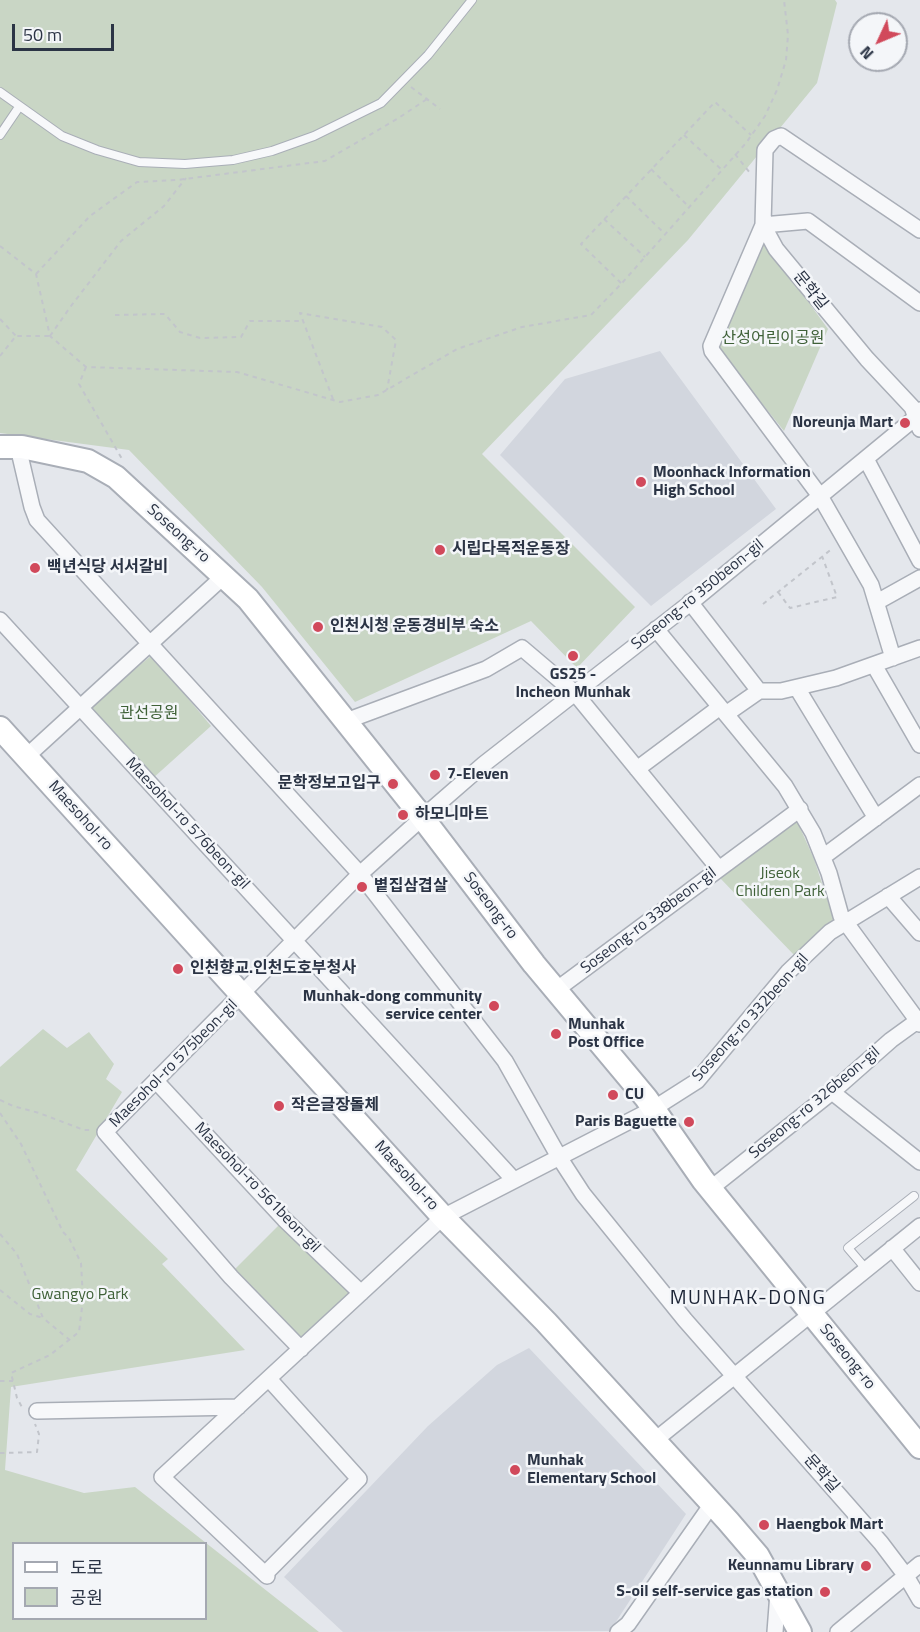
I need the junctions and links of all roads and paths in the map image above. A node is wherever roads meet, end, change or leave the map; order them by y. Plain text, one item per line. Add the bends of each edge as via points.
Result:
1 (472, 0) edge
2 (784, 0) edge
3 (411, 87) dead end
4 (0, 92) edge
5 (427, 99) junction
6 (19, 107) junction
7 (440, 109) dead end
8 (684, 134) junction
9 (0, 135) edge
10 (751, 135) junction
11 (651, 169) junction
12 (722, 170) junction
13 (186, 178) junction
14 (626, 196) junction
15 (689, 207) junction
16 (604, 219) junction
17 (763, 225) junction
18 (920, 230) edge
19 (665, 234) junction
20 (0, 246) edge
21 (645, 257) junction
22 (36, 274) junction
23 (622, 283) junction
24 (920, 303) edge
25 (115, 315) dead end
26 (0, 319) edge
27 (303, 321) junction
28 (16, 336) junction
29 (50, 336) junction
30 (0, 356) edge
31 (86, 367) junction
32 (387, 390) junction
33 (333, 400) junction
34 (918, 419) edge
35 (9, 447) edge
36 (866, 459) junction
37 (123, 461) dead end
38 (820, 496) junction
39 (844, 538) junction
40 (822, 556) junction
41 (920, 561) edge
42 (224, 576) junction
43 (920, 578) edge
44 (778, 592) junction
45 (690, 602) junction
46 (877, 602) junction
47 (763, 604) dead end
48 (0, 620) edge
49 (656, 629) junction
50 (150, 644) junction
51 (920, 648) edge
52 (893, 658) junction
53 (874, 665) junction
54 (797, 688) junction
55 (759, 691) junction
56 (575, 693) junction
57 (80, 708) junction
58 (723, 710) junction
59 (346, 721) junction
60 (0, 728) edge
61 (920, 745) edge
62 (26, 757) junction
63 (637, 769) junction
64 (920, 785) edge
65 (800, 809) junction
66 (422, 818) junction
67 (876, 818) junction
68 (822, 857) junction
69 (718, 869) junction
70 (360, 874) junction
71 (920, 877) edge
72 (888, 896) junction
73 (845, 921) junction
74 (920, 933) edge
75 (295, 941) junction
76 (556, 990) junction
77 (242, 996) junction
78 (919, 1021) edge
79 (156, 1081) junction
80 (832, 1092) junction
81 (0, 1100) edge
82 (653, 1109) junction
83 (0, 1113) edge
84 (105, 1132) junction
85 (559, 1157) junction
86 (920, 1162) edge
87 (514, 1180) junction
88 (710, 1189) junction
89 (914, 1196) dead end
90 (443, 1217) junction
91 (920, 1226) edge
92 (0, 1234) edge
93 (892, 1248) junction
94 (866, 1269) junction
95 (920, 1283) edge
96 (0, 1290) edge
97 (361, 1293) junction
98 (811, 1313) junction
99 (44, 1318) junction
100 (71, 1341) junction
101 (301, 1349) junction
102 (733, 1375) junction
103 (269, 1379) junction
104 (0, 1381) edge
105 (13, 1381) junction
106 (238, 1407) junction
107 (35, 1416) junction
108 (654, 1441) junction
109 (920, 1448) edge
110 (0, 1453) edge
111 (712, 1504) junction
112 (920, 1564) edge
113 (906, 1576) junction
114 (778, 1590) junction
115 (920, 1600) edge
116 (618, 1632) edge
117 (775, 1632) edge
118 (800, 1632) edge
119 (838, 1632) edge

1 - 6 lane via 428,55 381,103 314,136 272,151 233,160 185,164 140,162 62,135
2 - 10 path via 786,60 765,116
3 - 5 path
4 - 6 lane
5 - 7 path
5 - 13 path via 325,161
6 - 9 lane
8 - 10 path via 714,102
8 - 11 path
8 - 12 path
10 - 12 path
11 - 14 path
11 - 15 path
12 - 15 path
13 - 22 path via 138,182 90,216
13 - 29 path via 164,206 121,241
14 - 16 path
14 - 19 path
15 - 19 path
16 - 21 path
16 - 23 path via 581,244
17 - 18 street via 765,150 782,136
17 - 24 street via 808,221
17 - 34 street, 문학길 via 776,249 912,407
17 - 38 street via 712,351
19 - 21 path
20 - 22 path
21 - 23 path
22 - 29 path
23 - 32 path via 591,315 522,327 458,349
25 - 27 path via 165,314 180,332 200,338 241,338 250,321
26 - 28 path
27 - 32 path via 300,313 381,327 396,340
27 - 33 path
28 - 29 path
28 - 30 path
29 - 31 path
31 - 33 path via 237,372
31 - 37 path via 79,384
32 - 33 path via 369,397
34 - 36 street, Soseong-ro 350beon-gil
35 - 42 street, Soseong-ro via 88,461 116,477
35 - 50 street via 37,520
36 - 38 street, Soseong-ro 350beon-gil
36 - 41 street
38 - 39 street
38 - 45 street, Soseong-ro 350beon-gil
39 - 40 path
39 - 46 street
40 - 44 path
40 - 44 path via 837,597 790,608
42 - 50 street
42 - 59 street, Soseong-ro via 247,598
43 - 46 street
44 - 47 path
45 - 49 street, Soseong-ro 350beon-gil
45 - 55 street
46 - 52 street
48 - 57 street, Maesohol-ro 576beon-gil
49 - 56 street, Soseong-ro 350beon-gil
49 - 58 street
50 - 57 street
50 - 70 street
51 - 52 street
52 - 53 street
53 - 54 street
53 - 61 street
54 - 55 street
54 - 67 street
55 - 58 street
56 - 59 street via 522,648 486,669
56 - 63 street
56 - 66 street, Soseong-ro 350beon-gil
57 - 62 street
57 - 75 street, Maesohol-ro 576beon-gil
58 - 63 street
58 - 65 street
59 - 66 street, Soseong-ro
60 - 62 street, Maesohol-ro
62 - 77 street, Maesohol-ro
63 - 69 street
64 - 67 street
65 - 68 street
65 - 69 street, Soseong-ro 338beon-gil
66 - 70 street
66 - 76 street, Soseong-ro
67 - 68 street
68 - 73 street
69 - 76 street, Soseong-ro 338beon-gil
70 - 75 street
70 - 85 street, 문학길 via 505,1061
71 - 72 street, Soseong-ro 332beon-gil
72 - 73 street, Soseong-ro 332beon-gil
72 - 74 street
73 - 78 street
73 - 82 street, Soseong-ro 332beon-gil via 788,972 698,1081
75 - 77 street
75 - 87 street, Maesohol-ro 576beon-gil
76 - 82 street, Soseong-ro
77 - 79 street, Maesohol-ro 575beon-gil
77 - 90 street, Maesohol-ro
78 - 80 street, Soseong-ro 326beon-gil
79 - 84 street, Maesohol-ro 575beon-gil
79 - 97 street, Maesohol-ro 561beon-gil via 284,1219
80 - 86 street
80 - 88 street, Soseong-ro 326beon-gil
81 - 84 path via 84,1130
82 - 85 street, Soseong-ro 332beon-gil
82 - 88 street, Soseong-ro
83 - 100 path via 21,1144 81,1263 82,1318 79,1332
84 - 101 street via 231,1277
85 - 87 street, Soseong-ro 332beon-gil
85 - 102 street, 문학길 via 583,1194
87 - 90 street, Soseong-ro 332beon-gil
88 - 98 street, Soseong-ro
89 - 94 lane via 848,1248
90 - 97 street
90 - 108 street, Maesohol-ro
91 - 93 street
92 - 99 path via 17,1254
93 - 94 street
93 - 95 street
94 - 98 street
96 - 99 path via 30,1314
97 - 101 street
98 - 102 street
98 - 109 street, Soseong-ro
99 - 100 path
100 - 105 path via 10,1373
101 - 103 street
102 - 108 street
102 - 113 street, 문학길
103 - 106 street
103 - 106 street via 359,1479 266,1575 162,1477
104 - 105 path
105 - 107 path via 21,1409
106 - 107 street
107 - 110 path via 37,1452
108 - 111 street, Maesohol-ro
111 - 114 street, Maesohol-ro via 758,1556
111 - 116 street via 628,1624
112 - 113 street
113 - 115 street, 문학길
113 - 119 street
114 - 117 street
114 - 118 street, Maesohol-ro

